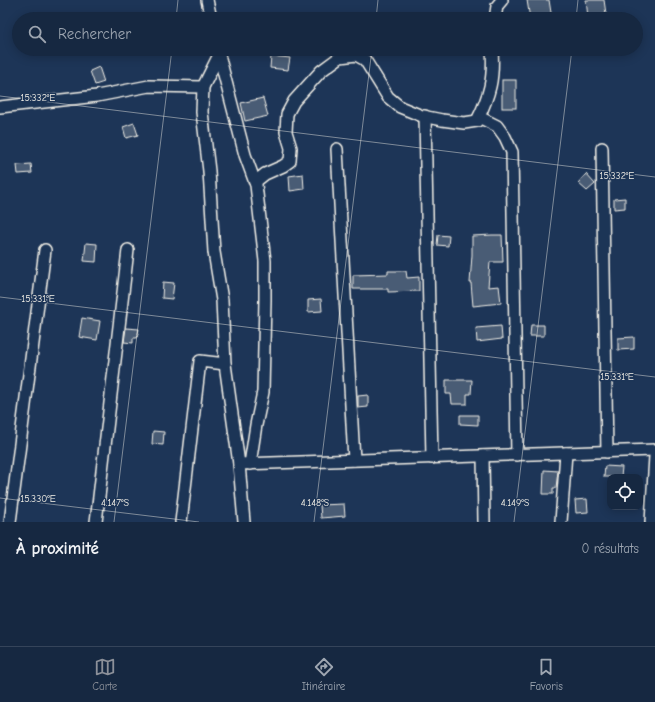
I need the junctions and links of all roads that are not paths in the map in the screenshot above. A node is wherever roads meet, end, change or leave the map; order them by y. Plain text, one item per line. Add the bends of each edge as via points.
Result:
1 (208, 0) edge
2 (502, 0) edge
3 (210, 12) edge
4 (496, 12) edge
5 (216, 56) edge
6 (219, 56) edge
7 (348, 56) edge
8 (358, 56) edge
9 (492, 56) edge
10 (203, 87) junction
11 (0, 106) edge
12 (425, 116) junction
13 (479, 117) junction
14 (602, 148) dead end
15 (337, 149) dead end
16 (255, 182) junction
17 (45, 250) dead end
18 (128, 250) dead end
19 (225, 364) junction
20 (655, 450) edge
21 (607, 452) junction
22 (566, 453) junction
23 (517, 455) junction
24 (483, 456) junction
25 (655, 456) edge
26 (432, 458) junction
27 (354, 460) junction
28 (245, 464) junction
29 (10, 522) edge
30 (96, 522) edge
31 (181, 522) edge
32 (244, 522) edge
33 (484, 522) edge
34 (561, 522) edge
35 (651, 522) edge

1 - 3 street
2 - 4 street
5 - 10 street
6 - 16 street via 245,155
7 - 16 street via 340,57 322,71 294,101 287,114 286,132 291,148 290,161
8 - 12 street via 365,60 388,98 400,107
9 - 13 street via 490,91
10 - 11 street via 149,86 97,96
10 - 19 street via 202,112 214,252 222,300
12 - 13 street via 464,123 477,121
12 - 26 street
13 - 23 street via 497,126 512,152
14 - 21 street
15 - 27 street
16 - 28 street via 265,261 263,392
17 - 29 street
18 - 30 street
19 - 28 street
19 - 31 street via 200,361
20 - 21 street
21 - 22 street
22 - 23 street
22 - 34 street
23 - 24 street
24 - 26 street
24 - 33 street
25 - 35 street
26 - 27 street
27 - 28 street
28 - 32 street

